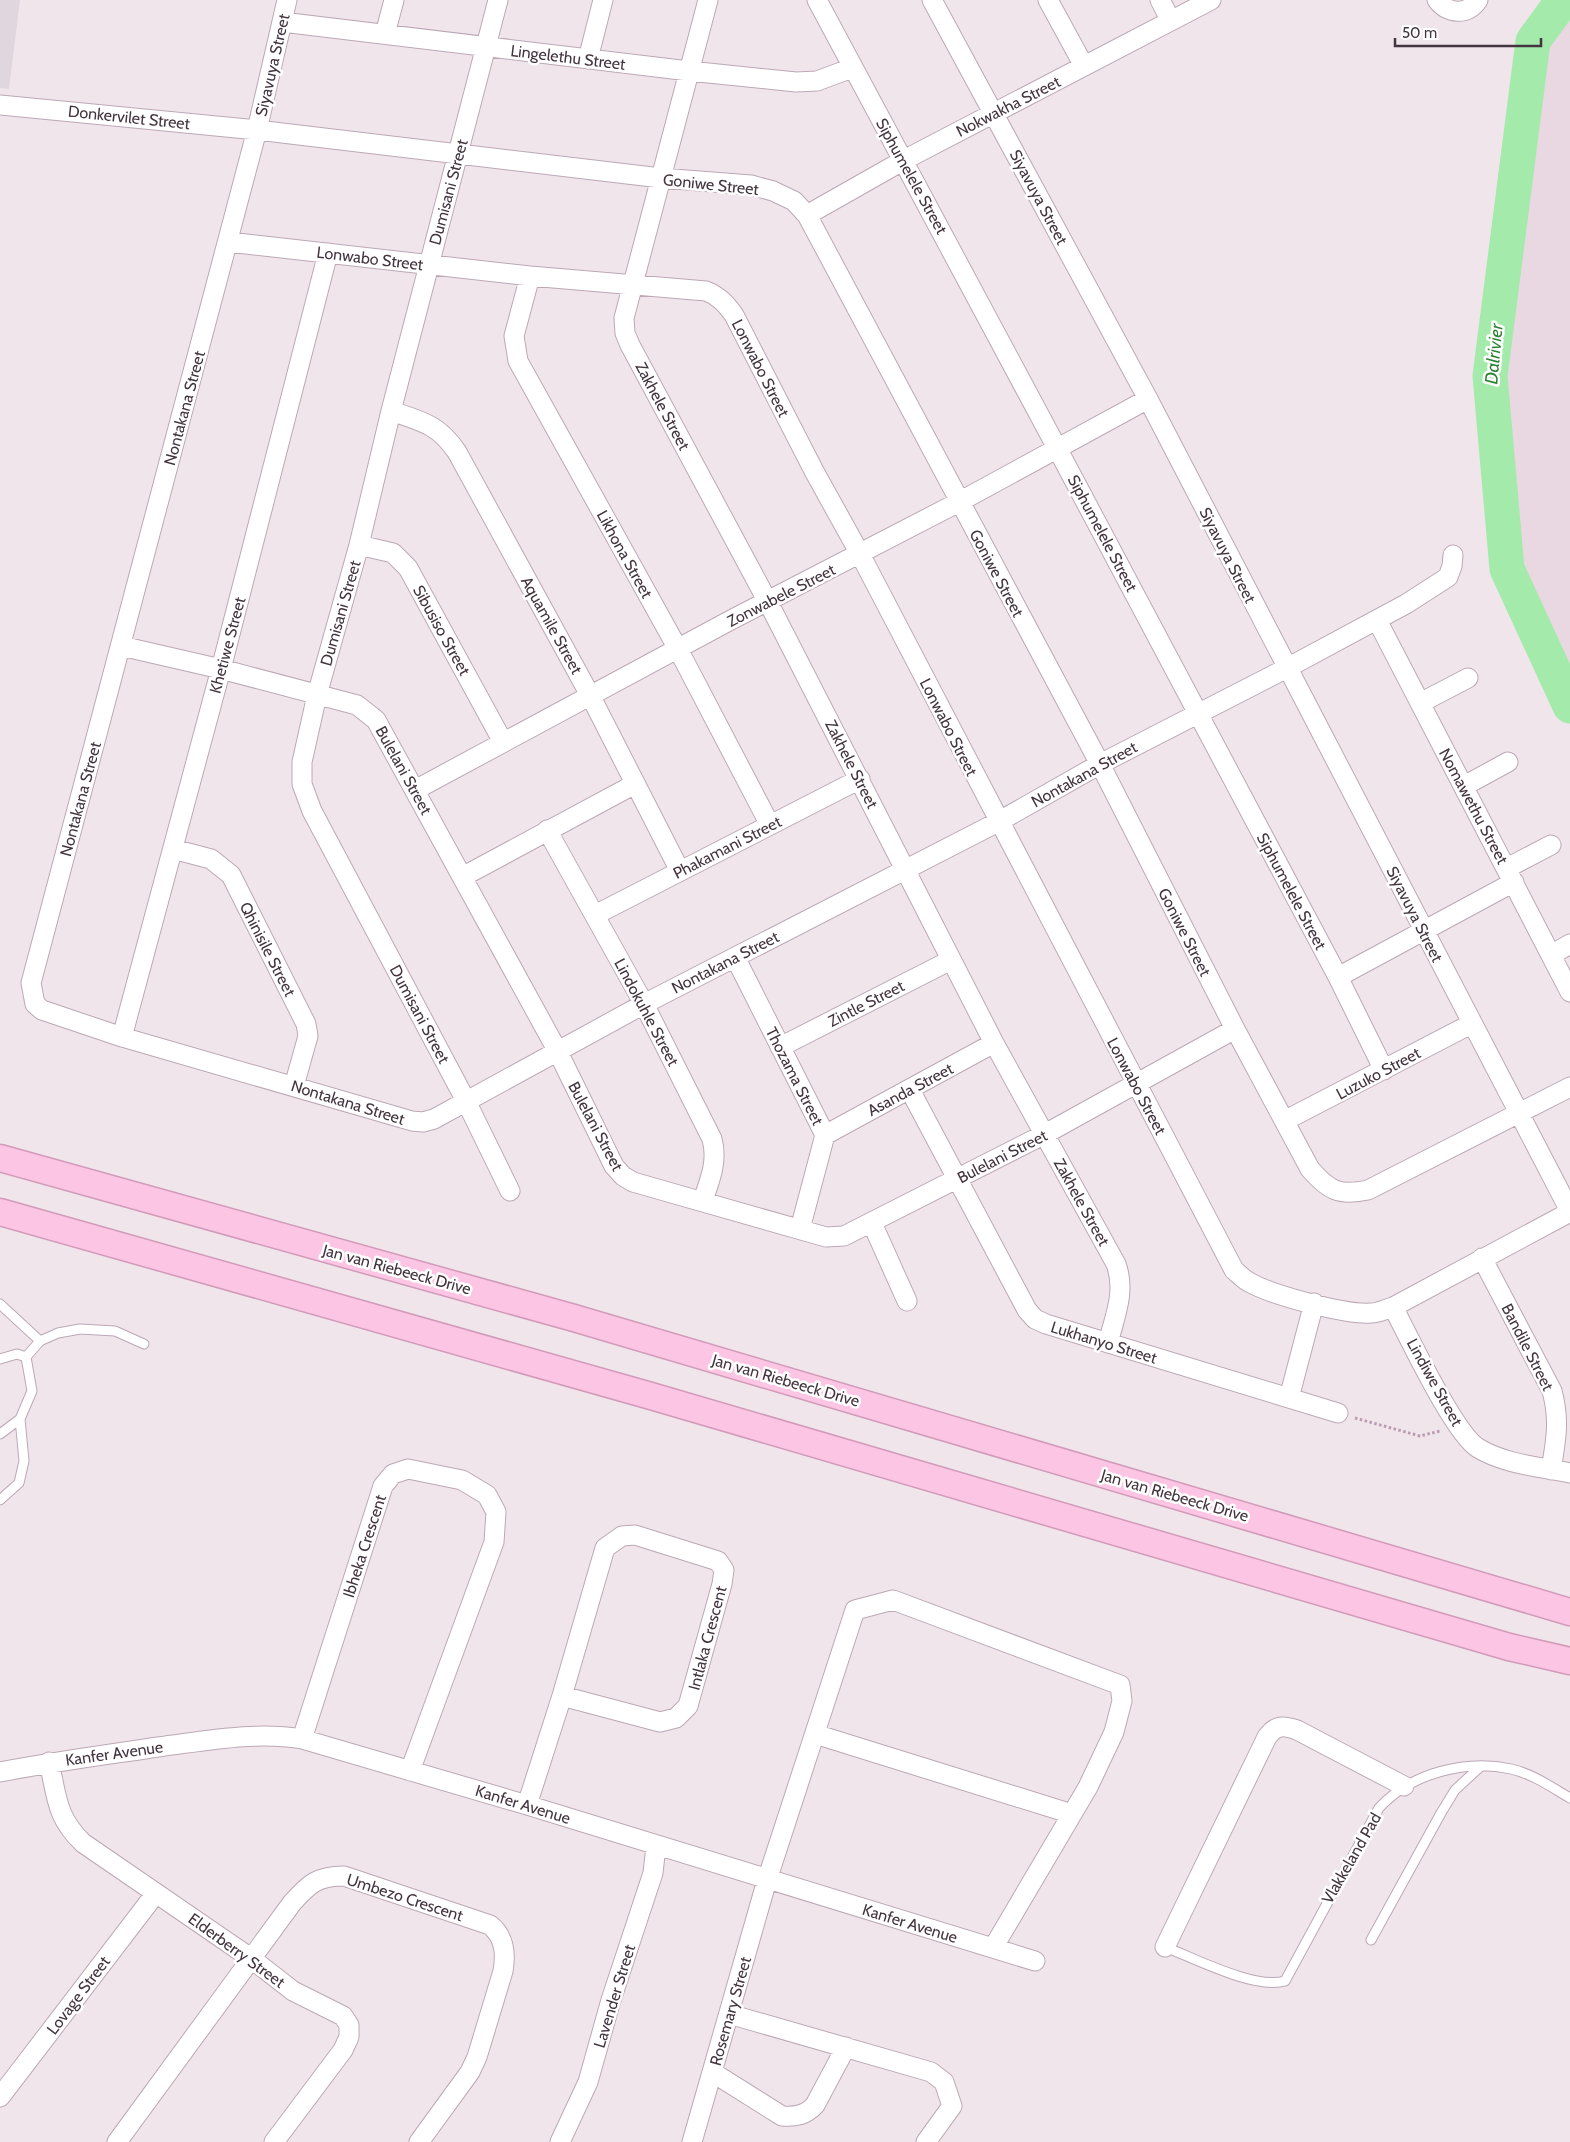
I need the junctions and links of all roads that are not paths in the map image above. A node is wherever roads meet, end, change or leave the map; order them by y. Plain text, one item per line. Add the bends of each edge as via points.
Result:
1 (287, 0) edge
2 (394, 0) edge
3 (498, 0) edge
4 (603, 0) edge
5 (708, 0) edge
6 (816, 0) edge
7 (932, 0) edge
8 (1048, 0) edge
9 (1160, 0) edge
10 (1211, 0) edge
11 (1438, 0) edge
12 (1478, 0) edge
13 (1171, 21) junction
14 (282, 22) junction
15 (385, 34) junction
16 (486, 48) junction
17 (588, 59) junction
18 (1084, 66) junction
19 (852, 68) junction
20 (688, 71) junction
21 (0, 104) edge
22 (994, 113) junction
23 (257, 130) junction
24 (458, 155) junction
25 (904, 160) junction
26 (661, 178) junction
27 (807, 215) junction
28 (228, 242) junction
29 (328, 252) junction
30 (428, 265) junction
31 (530, 276) junction
32 (633, 285) junction
33 (1148, 399) junction
34 (391, 411) junction
35 (1057, 448) junction
36 (959, 502) junction
37 (359, 545) junction
38 (860, 554) junction
39 (1453, 555) dead end
40 (768, 602) junction
41 (1377, 620) junction
42 (121, 646) junction
43 (678, 649) junction
44 (221, 668) junction
45 (1287, 668) junction
46 (1468, 678) dead end
47 (317, 695) junction
48 (591, 696) junction
49 (1420, 703) junction
50 (1198, 714) junction
51 (502, 742) junction
52 (1508, 762) dead end
53 (1100, 764) junction
54 (860, 779) junction
55 (635, 784) junction
56 (1464, 786) junction
57 (415, 790) junction
58 (998, 822) junction
59 (770, 825) junction
60 (548, 830) junction
61 (1551, 845) dead end
62 (173, 849) junction
63 (906, 870) junction
64 (680, 871) junction
65 (1511, 875) junction
66 (464, 876) junction
67 (595, 915) junction
68 (1424, 931) junction
69 (1570, 944) edge
70 (1551, 955) junction
71 (735, 957) junction
72 (951, 960) junction
73 (1338, 977) junction
74 (1570, 992) edge
75 (644, 1004) junction
76 (1471, 1024) junction
77 (1235, 1029) junction
78 (122, 1037) junction
79 (994, 1043) junction
80 (780, 1047) junction
81 (557, 1050) junction
82 (1384, 1070) junction
83 (1136, 1084) junction
84 (294, 1086) junction
85 (1570, 1087) edge
86 (910, 1090) junction
87 (466, 1101) junction
88 (1518, 1114) junction
89 (1284, 1121) junction
90 (1045, 1134) junction
91 (825, 1135) junction
92 (0, 1158) edge
93 (956, 1179) junction
94 (510, 1190) dead end
95 (703, 1200) junction
96 (1570, 1211) edge
97 (0, 1212) edge
98 (872, 1223) junction
99 (800, 1229) junction
100 (1482, 1258) junction
101 (907, 1301) dead end
102 (1314, 1303) junction
103 (0, 1304) edge
104 (1393, 1308) junction
105 (40, 1342) junction
106 (1108, 1343) junction
107 (144, 1344) dead end
108 (26, 1358) junction
109 (0, 1359) edge
110 (1289, 1398) junction
111 (1338, 1413) road end
112 (20, 1419) junction
113 (0, 1434) edge
114 (1551, 1470) junction
115 (1570, 1473) edge
116 (0, 1500) edge
117 (1570, 1612) edge
118 (1570, 1661) edge
119 (562, 1696) junction
120 (815, 1734) junction
121 (302, 1739) junction
122 (49, 1762) junction
123 (1481, 1766) junction
124 (410, 1771) junction
125 (0, 1772) edge
126 (1404, 1786) junction
127 (1570, 1798) edge
128 (526, 1805) junction
129 (1072, 1814) junction
130 (656, 1846) junction
131 (767, 1880) junction
132 (156, 1893) junction
133 (1371, 1940) dead end
134 (1165, 1947) joint
135 (993, 1948) junction
136 (252, 1959) junction
137 (1034, 1961) dead end
138 (729, 2014) junction
139 (846, 2047) junction
140 (712, 2072) junction
141 (0, 2097) edge
142 (116, 2142) edge
143 (274, 2142) edge
144 (419, 2142) edge
145 (560, 2142) edge
146 (692, 2142) edge
147 (926, 2142) edge

1 - 14 street, Siyavuya Street
2 - 15 street
3 - 16 street, Dumisani Street
4 - 17 street
5 - 20 street
6 - 19 street, Siphumelele Street
7 - 22 street, Siyavuya Street
8 - 18 street
9 - 13 street
10 - 13 street, Nokwakha Street
11 - 12 street via 1443,7 1455,12 1467,10
13 - 18 street, Nokwakha Street
14 - 15 street, Lingelethu Street
14 - 23 street, Siyavuya Street
15 - 16 street, Lingelethu Street
16 - 17 street, Lingelethu Street
16 - 24 street, Dumisani Street
17 - 20 street, Lingelethu Street
18 - 22 street, Nokwakha Street
19 - 20 street, Lingelethu Street via 817,81 803,82
19 - 25 street, Siphumelele Street
20 - 26 street
21 - 23 street, Donkervilet Street
22 - 25 street, Nokwakha Street
22 - 33 street, Siyavuya Street
23 - 24 street, Goniwe Street
23 - 28 street, Nontakana Street
24 - 26 street, Goniwe Street
24 - 30 street, Dumisani Street
25 - 27 street, Nokwakha Street
25 - 35 street, Siphumelele Street
26 - 27 street, Goniwe Street via 774,191 794,201
26 - 32 street, Zakhele Street
27 - 36 street, Goniwe Street
28 - 29 street, Lonwabo Street
28 - 42 street, Nontakana Street
29 - 30 street, Lonwabo Street
29 - 44 street, Khetiwe Street
30 - 31 street, Lonwabo Street
30 - 34 street, Dumisani Street
31 - 32 street, Lonwabo Street
31 - 43 street, Likhona Street via 514,336 518,361
32 - 38 street, Lonwabo Street via 706,291 726,303
32 - 40 street, Zakhele Street via 624,318 630,345
33 - 35 street, Zonwabele Street
33 - 45 street, Siyavuya Street
34 - 37 street, Dumisani Street
34 - 48 street, Aquamile Street via 426,422 448,439
35 - 36 street, Zonwabele Street
35 - 50 street, Siphumelele Street
36 - 38 street, Zonwabele Street
36 - 53 street, Goniwe Street
37 - 47 street, Dumisani Street
37 - 51 street, Sibusiso Street via 392,553 408,568
38 - 40 street, Zonwabele Street
38 - 58 street, Lonwabo Street
39 - 41 street, Nontakana Street via 1448,577
40 - 43 street, Zonwabele Street
40 - 54 street, Zakhele Street
41 - 45 street, Nontakana Street
41 - 49 street, Nomawethu Street
42 - 44 street, Bulelani Street
42 - 78 street, Nontakana Street via 31,983 35,1004 42,1010
43 - 48 street, Zonwabele Street
43 - 59 street, Likhona Street
44 - 47 street, Bulelani Street
44 - 62 street, Khetiwe Street
45 - 50 street, Nontakana Street
45 - 68 street, Siyavuya Street
46 - 49 street
47 - 57 street, Bulelani Street via 368,711
47 - 87 street, Dumisani Street via 302,762 302,784 308,802
48 - 51 street, Zonwabele Street
48 - 55 street, Aquamile Street
49 - 56 street, Nomawethu Street
50 - 53 street, Nontakana Street
50 - 73 street, Siphumelele Street
51 - 57 street, Zonwabele Street
52 - 56 street
53 - 58 street, Nontakana Street
53 - 77 street, Goniwe Street
54 - 59 street, Phakamani Street
54 - 63 street, Zakhele Street
55 - 60 street
55 - 64 street, Aquamile Street
56 - 65 street, Nomawethu Street
57 - 66 street, Bulelani Street
58 - 63 street, Nontakana Street
58 - 83 street, Lonwabo Street
59 - 64 street, Phakamani Street
60 - 66 street
60 - 67 street, Lindokuhle Street
61 - 65 street
62 - 78 street, Khetiwe Street
62 - 84 street, Qhinisile Street via 211,859 222,866 235,884 306,1024 308,1036
63 - 71 street, Nontakana Street
63 - 72 street, Zakhele Street
64 - 67 street, Phakamani Street
65 - 68 street
65 - 70 street, Nomawethu Street
66 - 81 street, Bulelani Street
67 - 75 street, Lindokuhle Street
68 - 73 street
68 - 76 street, Siyavuya Street
69 - 70 street
70 - 74 street, Nomawethu Street
71 - 75 street, Nontakana Street
71 - 80 street, Thozama Street
72 - 79 street, Zakhele Street
72 - 80 street, Zintle Street
73 - 82 street, Siphumelele Street
75 - 81 street, Nontakana Street
75 - 95 street, Lindokuhle Street via 712,1139 715,1163
76 - 82 street, Luzuko Street
76 - 88 street, Siyavuya Street
77 - 83 street, Bulelani Street
77 - 89 street, Goniwe Street
78 - 84 street, Nontakana Street
79 - 86 street, Asanda Street
79 - 90 street, Zakhele Street
80 - 91 street, Thozama Street
81 - 87 street, Nontakana Street
81 - 95 street, Bulelani Street via 614,1166 623,1176 633,1182
82 - 89 street, Luzuko Street
83 - 90 street, Bulelani Street
83 - 102 street, Lonwabo Street via 1234,1270 1247,1282 1261,1288
84 - 87 street, Nontakana Street via 412,1121 434,1119
85 - 88 street, Goniwe Street
86 - 91 street, Asanda Street
86 - 93 street, Lukhanyo Street
87 - 94 street, Dumisani Street
88 - 89 street, Goniwe Street via 1368,1190 1348,1194 1322,1183 1310,1169
88 - 96 street, Siyavuya Street
90 - 93 street, Bulelani Street
90 - 106 street, Zakhele Street via 1120,1273 1121,1295
91 - 99 street, Thozama Street
92 - 117 main road, Jan van Riebeeck Drive via 574,1318
93 - 98 street, Bulelani Street
93 - 106 street, Lukhanyo Street via 1026,1310 1046,1324
95 - 99 street, Bulelani Street
96 - 100 street, Lonwabo Street
97 - 118 main road via 652,1396 1509,1648
98 - 99 street, Bulelani Street via 844,1236 834,1237
98 - 101 street
100 - 104 street, Lonwabo Street
100 - 114 street, Bandile Street via 1552,1390 1558,1411 1558,1432
102 - 104 street, Lonwabo Street via 1361,1313
102 - 110 street
103 - 105 lane
104 - 114 street, Lindiwe Street via 1458,1426 1476,1447 1495,1457
105 - 107 lane via 58,1332 80,1329 115,1331
105 - 108 lane
106 - 110 street, Lukhanyo Street
108 - 109 lane via 17,1354
108 - 112 lane via 32,1390
110 - 111 street, Lukhanyo Street
112 - 113 lane
112 - 116 lane via 24,1461 19,1483
114 - 115 street, Lindiwe Street
119 - 119 street, Intlaka Crescent via 605,1548 622,1536 635,1535 718,1561 724,1570 722,1584 688,1706 676,1718 660,1722
119 - 128 street, Intlaka Crescent
120 - 129 street
120 - 129 street, Rosemary Street via 855,1610 893,1600 1120,1684 1122,1701 1114,1732
120 - 131 street, Rosemary Street
121 - 122 street, Kanfer Avenue via 235,1736
121 - 124 street, Kanfer Avenue
121 - 124 street, Ibheka Crescent via 383,1486 393,1474 408,1469 462,1480 487,1495 496,1512 494,1542
122 - 125 street, Kanfer Avenue
122 - 132 street, Elderberry Street via 59,1809 72,1832
123 - 126 lane, Vlakkeland Pad via 1452,1769
123 - 127 lane, Vlakkeland Pad via 1511,1769 1536,1778
123 - 133 lane via 1455,1790
124 - 128 street, Kanfer Avenue
126 - 134 lane, Vlakkeland Pad via 1380,1808 1285,1981 1275,1984 1252,1980
126 - 134 street via 1297,1730 1283,1725 1273,1729
128 - 130 street, Kanfer Avenue
129 - 135 street
130 - 131 street, Kanfer Avenue
130 - 145 street, Lavender Street via 653,1873 588,2082
131 - 135 street, Kanfer Avenue
131 - 138 street, Rosemary Street
132 - 136 street, Elderberry Street
132 - 141 street, Lovage Street
135 - 137 street, Kanfer Avenue
136 - 142 street, Umbezo Crescent
136 - 143 street, Elderberry Street via 293,1991 344,2016 349,2025 344,2050
136 - 144 street, Umbezo Crescent via 306,1888 316,1880 330,1876 344,1876 490,1925 498,1931 505,1958 477,2057
138 - 139 street
138 - 140 street, Rosemary Street
139 - 140 street via 816,2105 795,2117 782,2116
139 - 147 street via 932,2072 944,2082 952,2106
140 - 146 street, Rosemary Street

